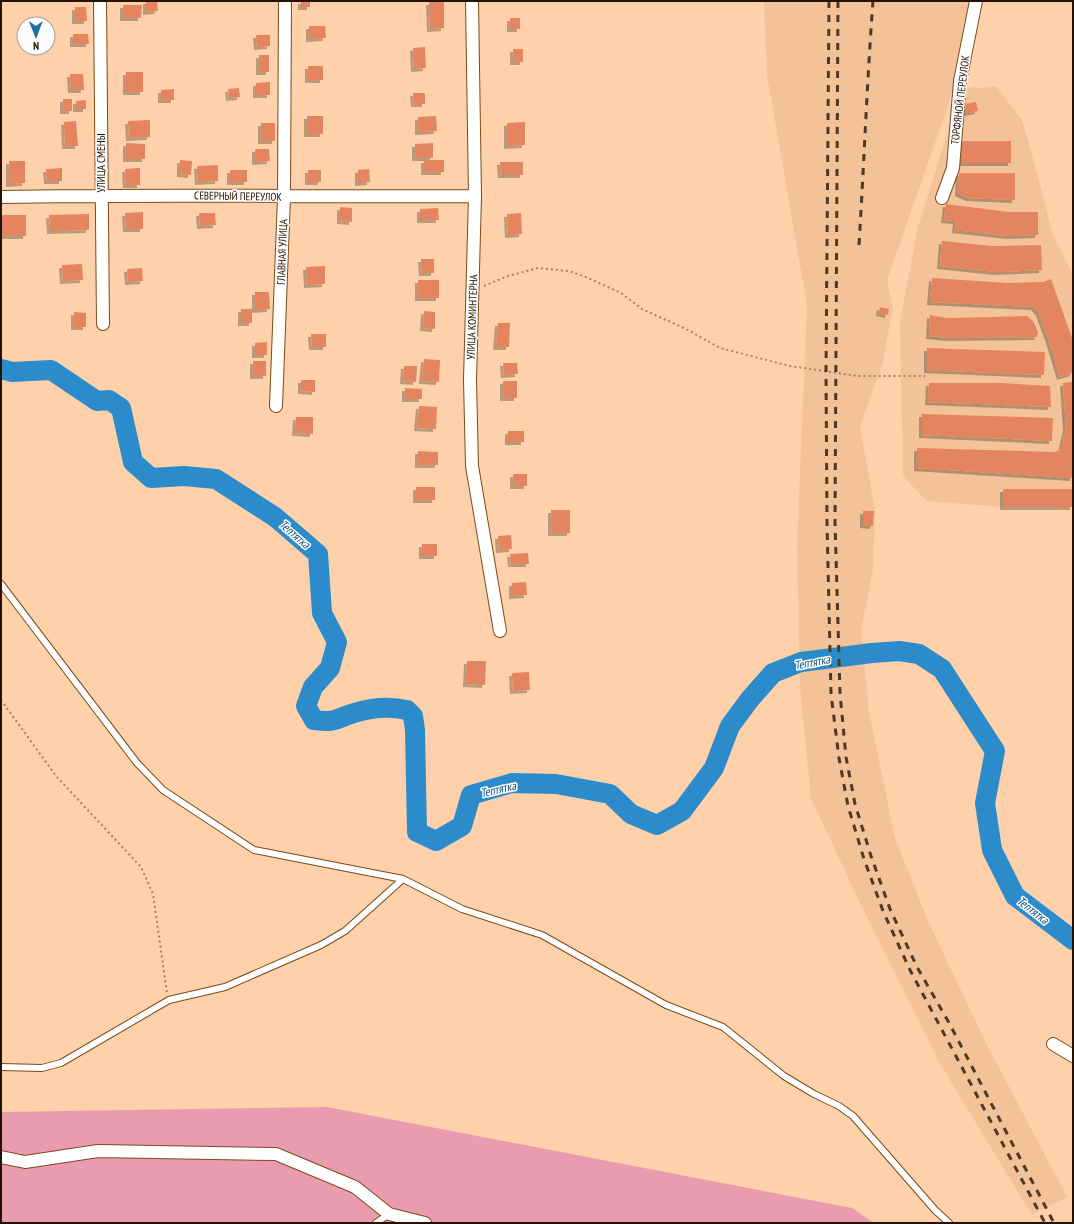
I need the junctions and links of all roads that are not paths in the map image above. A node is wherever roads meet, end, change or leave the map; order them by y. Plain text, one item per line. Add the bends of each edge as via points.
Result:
1 (100, 1) edge
2 (285, 1) edge
3 (472, 1) edge
4 (976, 1) edge
5 (101, 195) junction
6 (475, 196) junction
7 (1, 197) edge
8 (284, 197) junction
9 (942, 198) dead end
10 (102, 324) dead end
11 (276, 406) dead end
12 (1, 584) edge
13 (500, 631) dead end
14 (403, 879) junction
15 (1053, 1044) dead end
16 (1073, 1056) edge
17 (1, 1067) edge
18 (1, 1157) edge
19 (389, 1214) junction
20 (376, 1223) edge
21 (426, 1223) edge
22 (949, 1223) edge

1 - 5 street, УЛИЦА СМЕНЫ
2 - 8 street, ГЛАВНАЯ УЛИЦА
3 - 6 street, УЛИЦА КОМИНТЕРНА
4 - 9 street, ТОРФЯНОЙ ПЕРЕУЛОК via 960,81 953,168
5 - 7 street, СЕВЕРНЫЙ ПЕРЕУЛОК
5 - 8 street, СЕВЕРНЫЙ ПЕРЕУЛОК
5 - 10 street, УЛИЦА СМЕНЫ
6 - 8 street, СЕВЕРНЫЙ ПЕРЕУЛОК
6 - 13 street, УЛИЦА КОМИНТЕРНА via 470,380 472,466
8 - 11 street, ГЛАВНАЯ УЛИЦА
12 - 14 lane via 137,763 163,790 254,850
14 - 17 lane via 345,931 321,946 225,987 168,1000 61,1062 42,1068
14 - 22 lane via 462,909 542,935 666,1005 730,1031 784,1076 840,1106 853,1116
15 - 16 street
18 - 19 street via 25,1162 98,1151 276,1154 355,1188
19 - 20 lane
19 - 21 street

